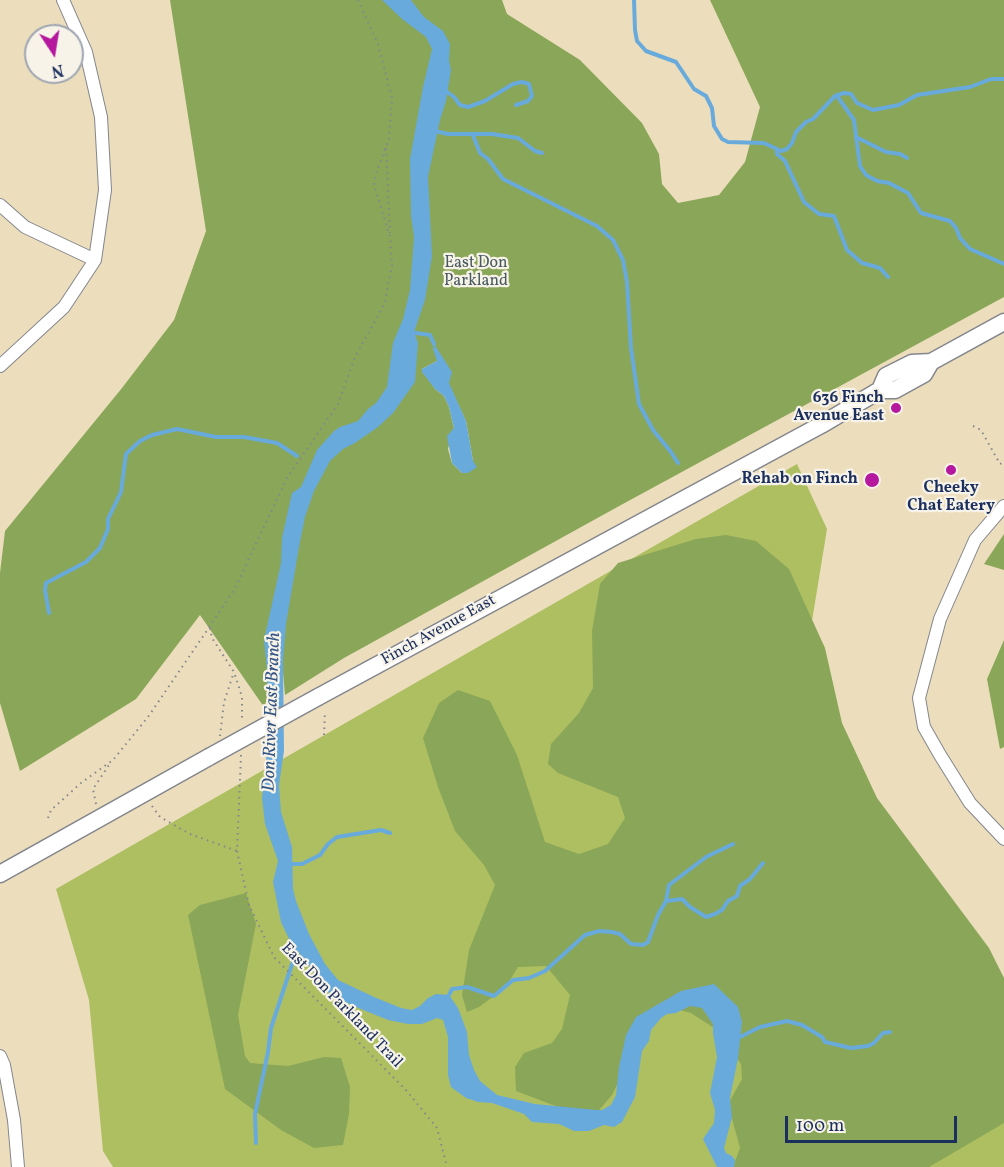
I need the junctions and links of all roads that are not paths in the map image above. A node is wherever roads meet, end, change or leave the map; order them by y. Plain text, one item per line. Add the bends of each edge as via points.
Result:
1 (63, 0) edge
2 (0, 205) edge
3 (95, 260) junction
4 (1004, 322) edge
5 (0, 366) edge
6 (1004, 506) edge
7 (1004, 839) edge
8 (0, 874) edge
9 (0, 1056) edge
10 (18, 1167) edge

1 - 3 street via 86,52 101,117 105,190
2 - 3 street via 25,226
3 - 5 street via 64,307
4 - 8 main road, Finch Avenue East, bridge via 931,362 912,363 886,376 880,390 824,423 322,704 209,757
6 - 7 street via 975,540 940,619 919,698 924,727 940,755 970,803
9 - 10 street via 14,1120

